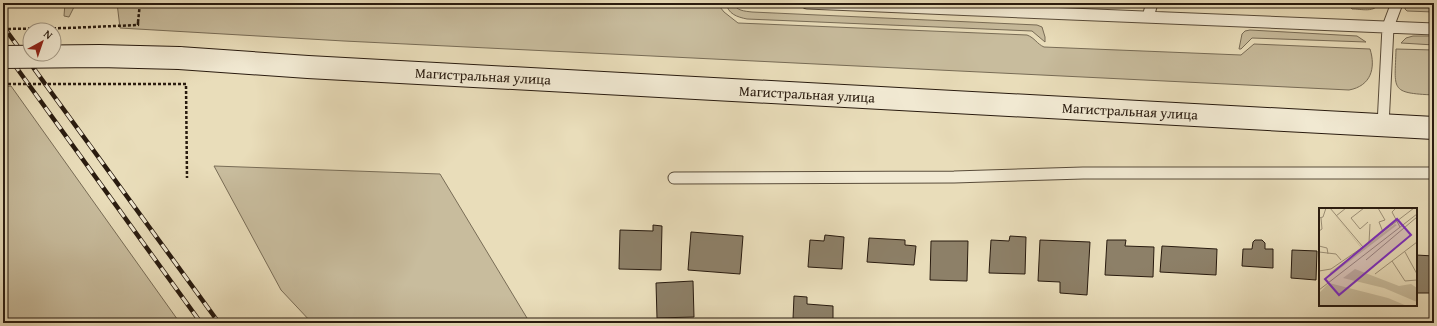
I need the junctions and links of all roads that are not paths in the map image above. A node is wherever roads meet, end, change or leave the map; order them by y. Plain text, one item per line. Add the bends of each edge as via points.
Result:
1 (806, 3) edge
2 (1152, 3) edge
3 (1397, 3) edge
4 (870, 4) edge
5 (1148, 17) junction
6 (1388, 27) junction
7 (1434, 29) edge
8 (3, 57) edge
9 (1383, 125) junction
10 (1434, 128) edge
11 (1434, 173) edge
12 (674, 178) dead end

1 - 4 lane
2 - 5 lane
3 - 6 lane
4 - 5 lane
5 - 6 lane
6 - 7 lane
6 - 9 lane
8 - 9 main road, Магистральная улица, bridge via 179,58
9 - 10 main road, Магистральная улица
11 - 12 lane via 1083,173 954,177

